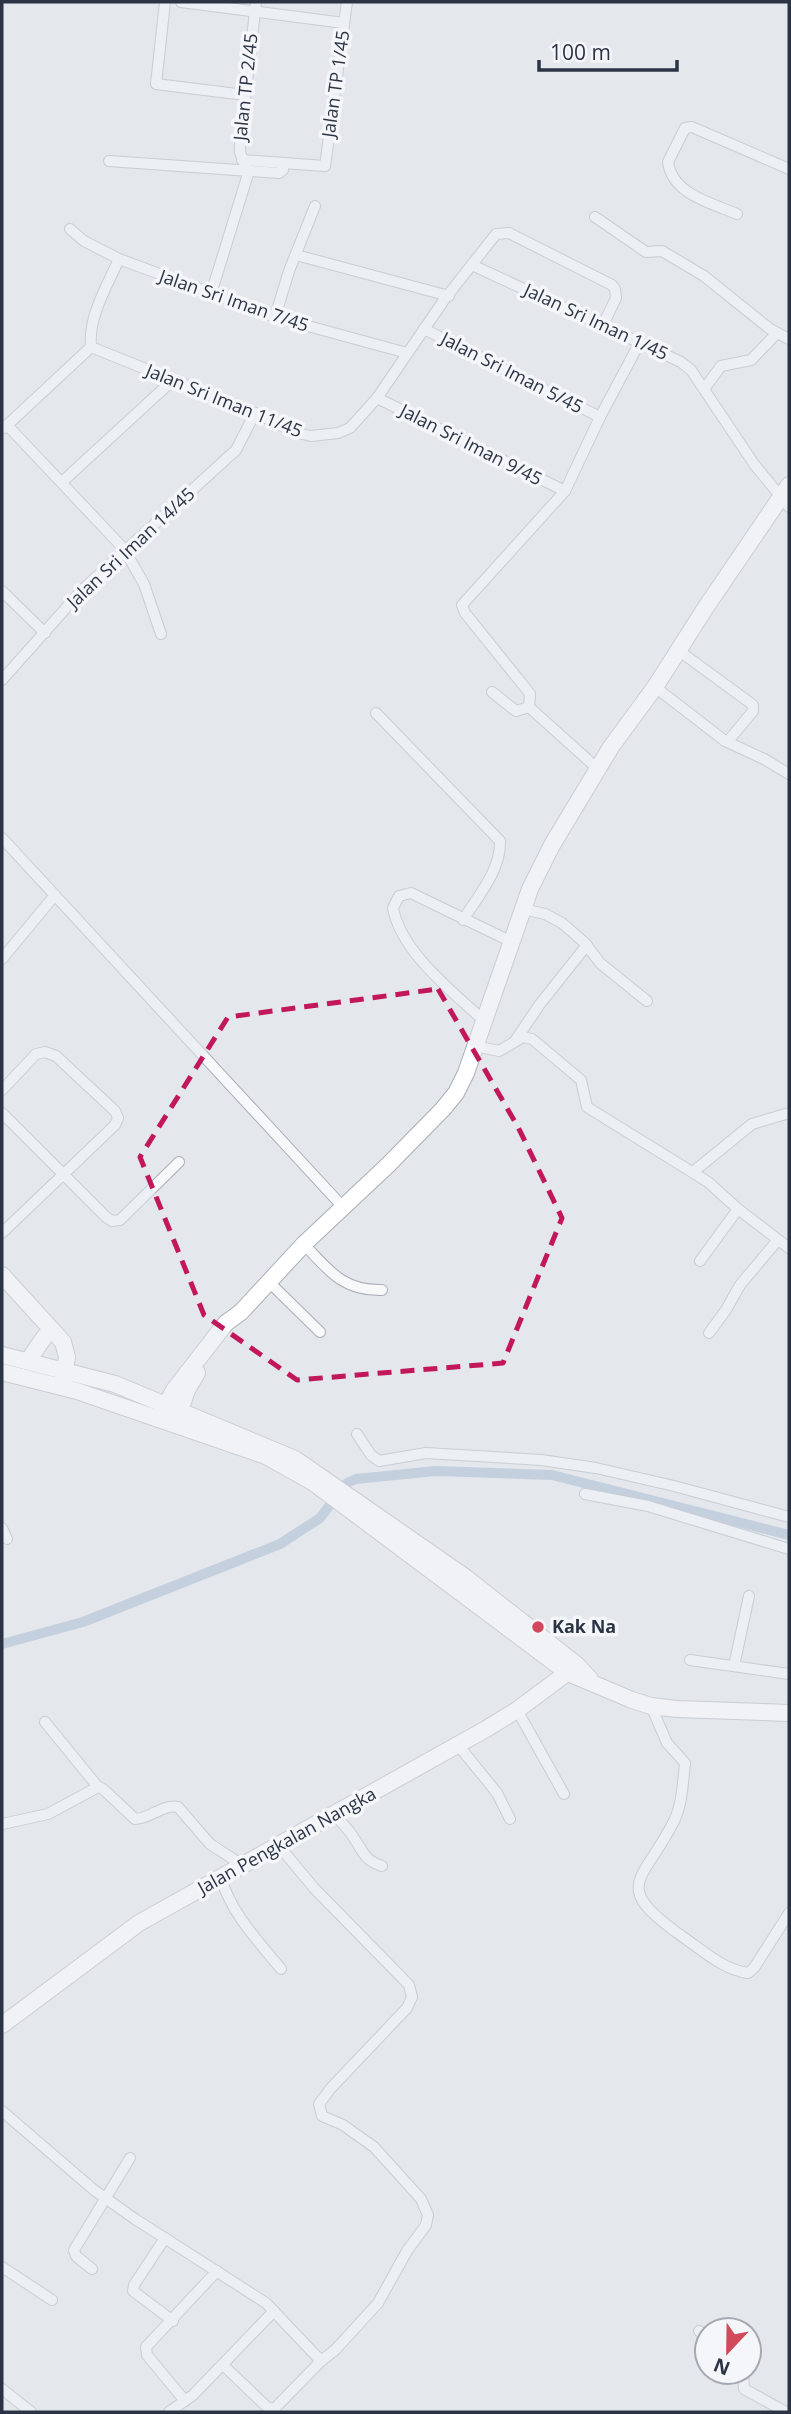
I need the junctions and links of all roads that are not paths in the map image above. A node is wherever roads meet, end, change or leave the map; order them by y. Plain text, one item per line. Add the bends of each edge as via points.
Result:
1 (165, 2) edge
2 (181, 2) edge
3 (347, 2) edge
4 (255, 6) edge
5 (344, 23) junction
6 (245, 95) junction
7 (242, 160) junction
8 (109, 161) dead end
9 (283, 164) junction
10 (789, 169) edge
11 (248, 171) junction
12 (315, 206) dead end
13 (737, 214) dead end
14 (596, 217) dead end
15 (70, 229) dead end
16 (296, 255) junction
17 (118, 259) junction
18 (472, 264) junction
19 (211, 293) junction
20 (449, 296) junction
21 (275, 317) junction
22 (603, 325) junction
23 (424, 328) junction
24 (777, 333) junction
25 (789, 340) edge
26 (640, 342) junction
27 (91, 347) junction
28 (407, 353) junction
29 (173, 380) junction
30 (704, 389) junction
31 (377, 398) junction
32 (254, 413) junction
33 (600, 417) junction
34 (4, 427) edge
35 (62, 482) junction
36 (565, 491) junction
37 (786, 496) edge
38 (124, 550) junction
39 (2, 590) edge
40 (45, 633) junction
41 (160, 634) dead end
42 (678, 650) junction
43 (2, 680) edge
44 (655, 687) junction
45 (492, 692) dead end
46 (528, 707) junction
47 (376, 713) dead end
48 (725, 741) junction
49 (598, 769) junction
50 (789, 774) edge
51 (2, 838) edge
52 (55, 895) junction
53 (523, 909) junction
54 (463, 920) junction
55 (512, 942) junction
56 (587, 945) junction
57 (2, 959) edge
58 (647, 1001) dead end
59 (484, 1021) junction
60 (514, 1043) junction
61 (475, 1046) junction
62 (2, 1090) edge
63 (2, 1113) edge
64 (789, 1113) edge
65 (179, 1162) dead end
66 (693, 1172) junction
67 (62, 1174) junction
68 (343, 1207) junction
69 (738, 1209) junction
70 (2, 1233) edge
71 (777, 1241) junction
72 (304, 1244) junction
73 (789, 1248) edge
74 (700, 1261) dead end
75 (2, 1275) edge
76 (270, 1282) junction
77 (2, 1286) edge
78 (382, 1290) dead end
79 (320, 1332) dead end
80 (709, 1333) dead end
81 (46, 1336) junction
82 (63, 1342) junction
83 (2, 1355) edge
84 (28, 1361) junction
85 (2, 1372) edge
86 (57, 1377) junction
87 (100, 1380) junction
88 (170, 1415) junction
89 (357, 1434) dead end
90 (322, 1480) junction
91 (585, 1494) dead end
92 (789, 1517) edge
93 (789, 1549) edge
94 (749, 1596) dead end
95 (690, 1660) dead end
96 (734, 1666) junction
97 (573, 1669) junction
98 (789, 1674) edge
99 (651, 1706) junction
100 (517, 1710) junction
101 (789, 1713) edge
102 (45, 1722) dead end
103 (458, 1745) junction
104 (98, 1787) junction
105 (564, 1794) dead end
106 (335, 1815) junction
107 (510, 1819) dead end
108 (2, 1824) edge
109 (279, 1846) junction
110 (244, 1866) junction
111 (382, 1866) dead end
112 (221, 1878) junction
113 (789, 1913) edge
114 (281, 1969) dead end
115 (2, 2025) edge
116 (2, 2111) edge
117 (130, 2158) dead end
118 (104, 2197) junction
119 (165, 2238) junction
120 (2, 2267) edge
121 (92, 2269) dead end
122 (217, 2271) junction
123 (52, 2300) dead end
124 (274, 2311) junction
125 (173, 2320) junction
126 (321, 2361) junction
127 (223, 2365) junction
128 (744, 2386) edge
129 (2, 2389) edge
130 (186, 2400) junction
131 (31, 2412) edge
132 (169, 2412) edge
133 (786, 2412) edge

1 - 6 street via 156,85
2 - 4 street
3 - 5 street, Jalan TP 1/45
4 - 5 street
4 - 6 street, Jalan TP 2/45
5 - 9 street, Jalan TP 1/45 via 325,166
6 - 7 street, Jalan TP 2/45
7 - 9 street
7 - 11 street, Jalan TP 2/45
8 - 11 street
9 - 11 street via 279,173
10 - 13 street via 685,128 668,162 673,180 694,196
11 - 19 street
12 - 16 street
14 - 24 street via 646,252 660,250 704,275
15 - 17 street, Jalan Sri Iman 7/45
16 - 20 street
16 - 21 street
17 - 19 street, Jalan Sri Iman 7/45
17 - 27 street via 94,315
18 - 20 street, Jalan Sri Iman 11/45
18 - 22 street, Jalan Sri Iman 1/45
18 - 22 street, Jalan Sri Iman 11/45 via 496,234 509,233 612,285 616,298
19 - 21 street, Jalan Sri Iman 7/45
20 - 23 street, Jalan Sri Iman 11/45
21 - 28 street, Jalan Sri Iman 7/45
22 - 26 street, Jalan Sri Iman 1/45
23 - 28 street, Jalan Sri Iman 11/45
23 - 33 street, Jalan Sri Iman 5/45
24 - 25 street
24 - 30 street via 751,360 721,366
26 - 30 street, Jalan Sri Iman 1/45 via 681,362
26 - 33 street
27 - 29 street, Jalan Sri Iman 11/45
27 - 34 street
28 - 31 street, Jalan Sri Iman 11/45
29 - 32 street, Jalan Sri Iman 11/45
29 - 35 street
30 - 37 street, Jalan Sri Iman 1/45 via 754,464
31 - 32 street, Jalan Sri Iman 11/45 via 349,428 325,436 298,433
31 - 36 street, Jalan Sri Iman 9/45
32 - 38 street, Jalan Sri Iman 14/45 via 236,450
33 - 36 street
34 - 35 street
35 - 38 street
36 - 46 street via 463,606 530,694
37 - 42 main road
38 - 40 street, Jalan Sri Iman 14/45
38 - 41 street via 144,584
39 - 40 street
40 - 43 street, Jalan Sri Iman 14/45
42 - 44 main road
42 - 48 street via 753,705
44 - 48 street
44 - 49 main road
45 - 46 street via 516,711
46 - 49 street
47 - 54 street via 500,841 495,869
48 - 50 street
49 - 53 main road via 552,845
51 - 52 street
52 - 57 street
52 - 68 street
53 - 55 main road
53 - 56 street via 562,923
54 - 55 street
54 - 59 street via 411,893 399,895 393,908 402,935 436,976
55 - 59 main road
56 - 58 street via 600,963
56 - 60 street
59 - 61 main road
60 - 61 street via 499,1051
60 - 66 street via 526,1037 538,1044 581,1080 587,1107
61 - 68 main road via 456,1093 443,1109
62 - 67 street via 35,1055 47,1052 116,1113 116,1124
63 - 67 street
64 - 66 street via 752,1124
65 - 67 street via 115,1221
66 - 69 street
67 - 70 street
68 - 72 main road
69 - 71 street
69 - 74 street
71 - 73 street
71 - 80 street via 740,1285
72 - 76 main road
72 - 78 street via 331,1274 354,1287
75 - 82 main road
76 - 79 street
76 - 88 main road via 226,1323 174,1390
77 - 81 main road
81 - 84 main road
81 - 86 main road via 55,1354
82 - 86 main road via 67,1357
82 - 87 main road
83 - 84 main road
84 - 86 main road
85 - 86 main road
86 - 87 main road
86 - 88 main road
87 - 88 main road
88 - 90 main road
88 - 90 main road via 270,1447
89 - 92 street via 379,1461 426,1453 541,1460 596,1468
90 - 97 main road
91 - 93 street via 648,1506
94 - 96 street
95 - 96 street
96 - 98 street
97 - 99 main road via 592,1682
97 - 100 main road, Jalan Pengkalan Nangka
99 - 101 main road
99 - 113 street via 667,1743 685,1763 675,1819 641,1875 642,1904 729,1969 748,1973
100 - 103 main road, Jalan Pengkalan Nangka
100 - 105 street
102 - 104 street
103 - 106 main road, Jalan Pengkalan Nangka
103 - 107 street
104 - 108 street via 48,1814
104 - 110 street via 135,1819 170,1806 179,1808 210,1844
106 - 109 main road, Jalan Pengkalan Nangka
106 - 111 street via 371,1862
109 - 110 main road, Jalan Pengkalan Nangka
109 - 126 street via 410,1985 412,1997 319,2104 322,2116 374,2147 421,2199 428,2215 426,2225 378,2303
110 - 112 main road, Jalan Pengkalan Nangka
112 - 114 street via 244,1924
112 - 115 main road, Jalan Pengkalan Nangka via 139,1923
116 - 118 street
117 - 118 street
118 - 119 street
118 - 121 street via 74,2250
119 - 122 street
119 - 125 street via 133,2291
120 - 123 street
122 - 124 street
122 - 125 street
124 - 126 street
124 - 127 street
125 - 130 street via 146,2351
126 - 127 street via 272,2409
127 - 130 street
128 - 133 street
129 - 131 street
130 - 132 street

